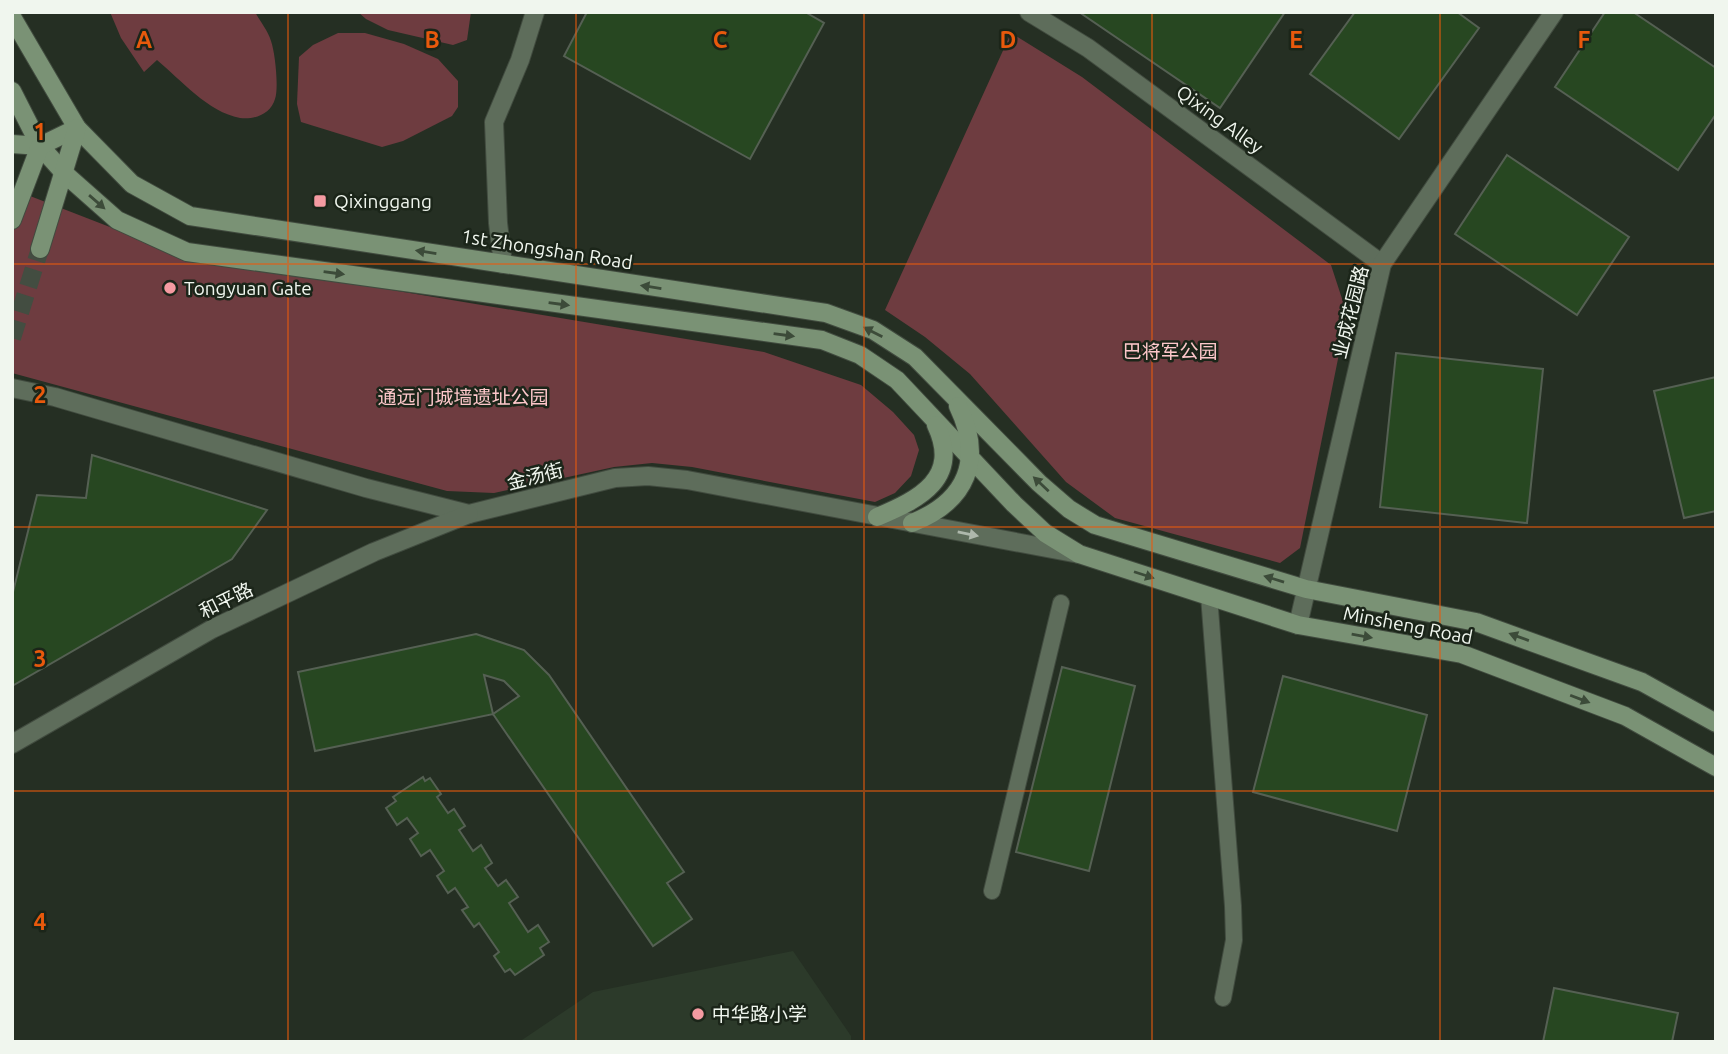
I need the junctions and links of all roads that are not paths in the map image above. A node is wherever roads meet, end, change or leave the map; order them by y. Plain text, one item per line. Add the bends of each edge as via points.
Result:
1 (535, 12) edge
2 (1028, 12) edge
3 (1554, 12) edge
4 (12, 17) edge
5 (12, 91) edge
6 (77, 128) junction
7 (12, 144) edge
8 (40, 146) junction
9 (65, 174) junction
10 (12, 220) edge
11 (40, 249) tunnel mouth
12 (503, 264) junction
13 (1382, 264) junction
14 (12, 388) edge
15 (953, 394) junction
16 (929, 413) junction
17 (970, 456) junction
18 (469, 514) junction
19 (877, 517) junction
20 (912, 523) junction
21 (1095, 525) joint
22 (1079, 554) junction
23 (1306, 589) junction
24 (1209, 596) junction
25 (1061, 603) dead end
26 (1298, 625) junction
27 (1716, 723) edge
28 (12, 744) edge
29 (1716, 767) edge
30 (992, 891) dead end
31 (1223, 998) dead end

1 - 12 street via 494,122
2 - 13 street, Qixing Alley via 1088,48
3 - 13 street, 业成花园路
4 - 6 main road, 1st Zhongshan Road
5 - 8 main road
6 - 8 main road
6 - 9 main road
12 -> 6 main road, 1st Zhongshan Road via 190,216 132,184
7 - 8 main road
8 - 9 main road
8 - 10 main road
9 - 11 main road
9 -> 16 main road via 117,220 187,252 822,341 860,355 897,380
15 -> 12 main road, 1st Zhongshan Road via 915,357 873,330 826,313
13 - 23 street, 业成花园路
14 - 18 street, 金汤街
15 - 17 main road via 969,437
21 -> 15 main road, 1st Zhongshan Road via 1040,483
16 - 17 main road
16 - 19 main road via 943,442 944,464 936,481 901,507
17 - 20 main road via 958,492 935,514
17 - 22 main road via 1045,533
18 - 19 street, 金汤街 via 615,478 648,476
18 - 28 street, 和平路 via 374,552 212,629
19 - 20 street, 金汤街
20 -> 22 street, 金汤街
23 -> 21 main road, Minsheng Road
22 -> 24 main road, Minsheng Road
23 - 26 street, 业成花园路
27 -> 23 main road, Minsheng Road via 1642,682 1476,622
24 - 26 main road, Minsheng Road
24 - 31 lane via 1233,906 1234,940
25 - 30 lane
26 -> 29 main road, Minsheng Road via 1462,654 1625,716

